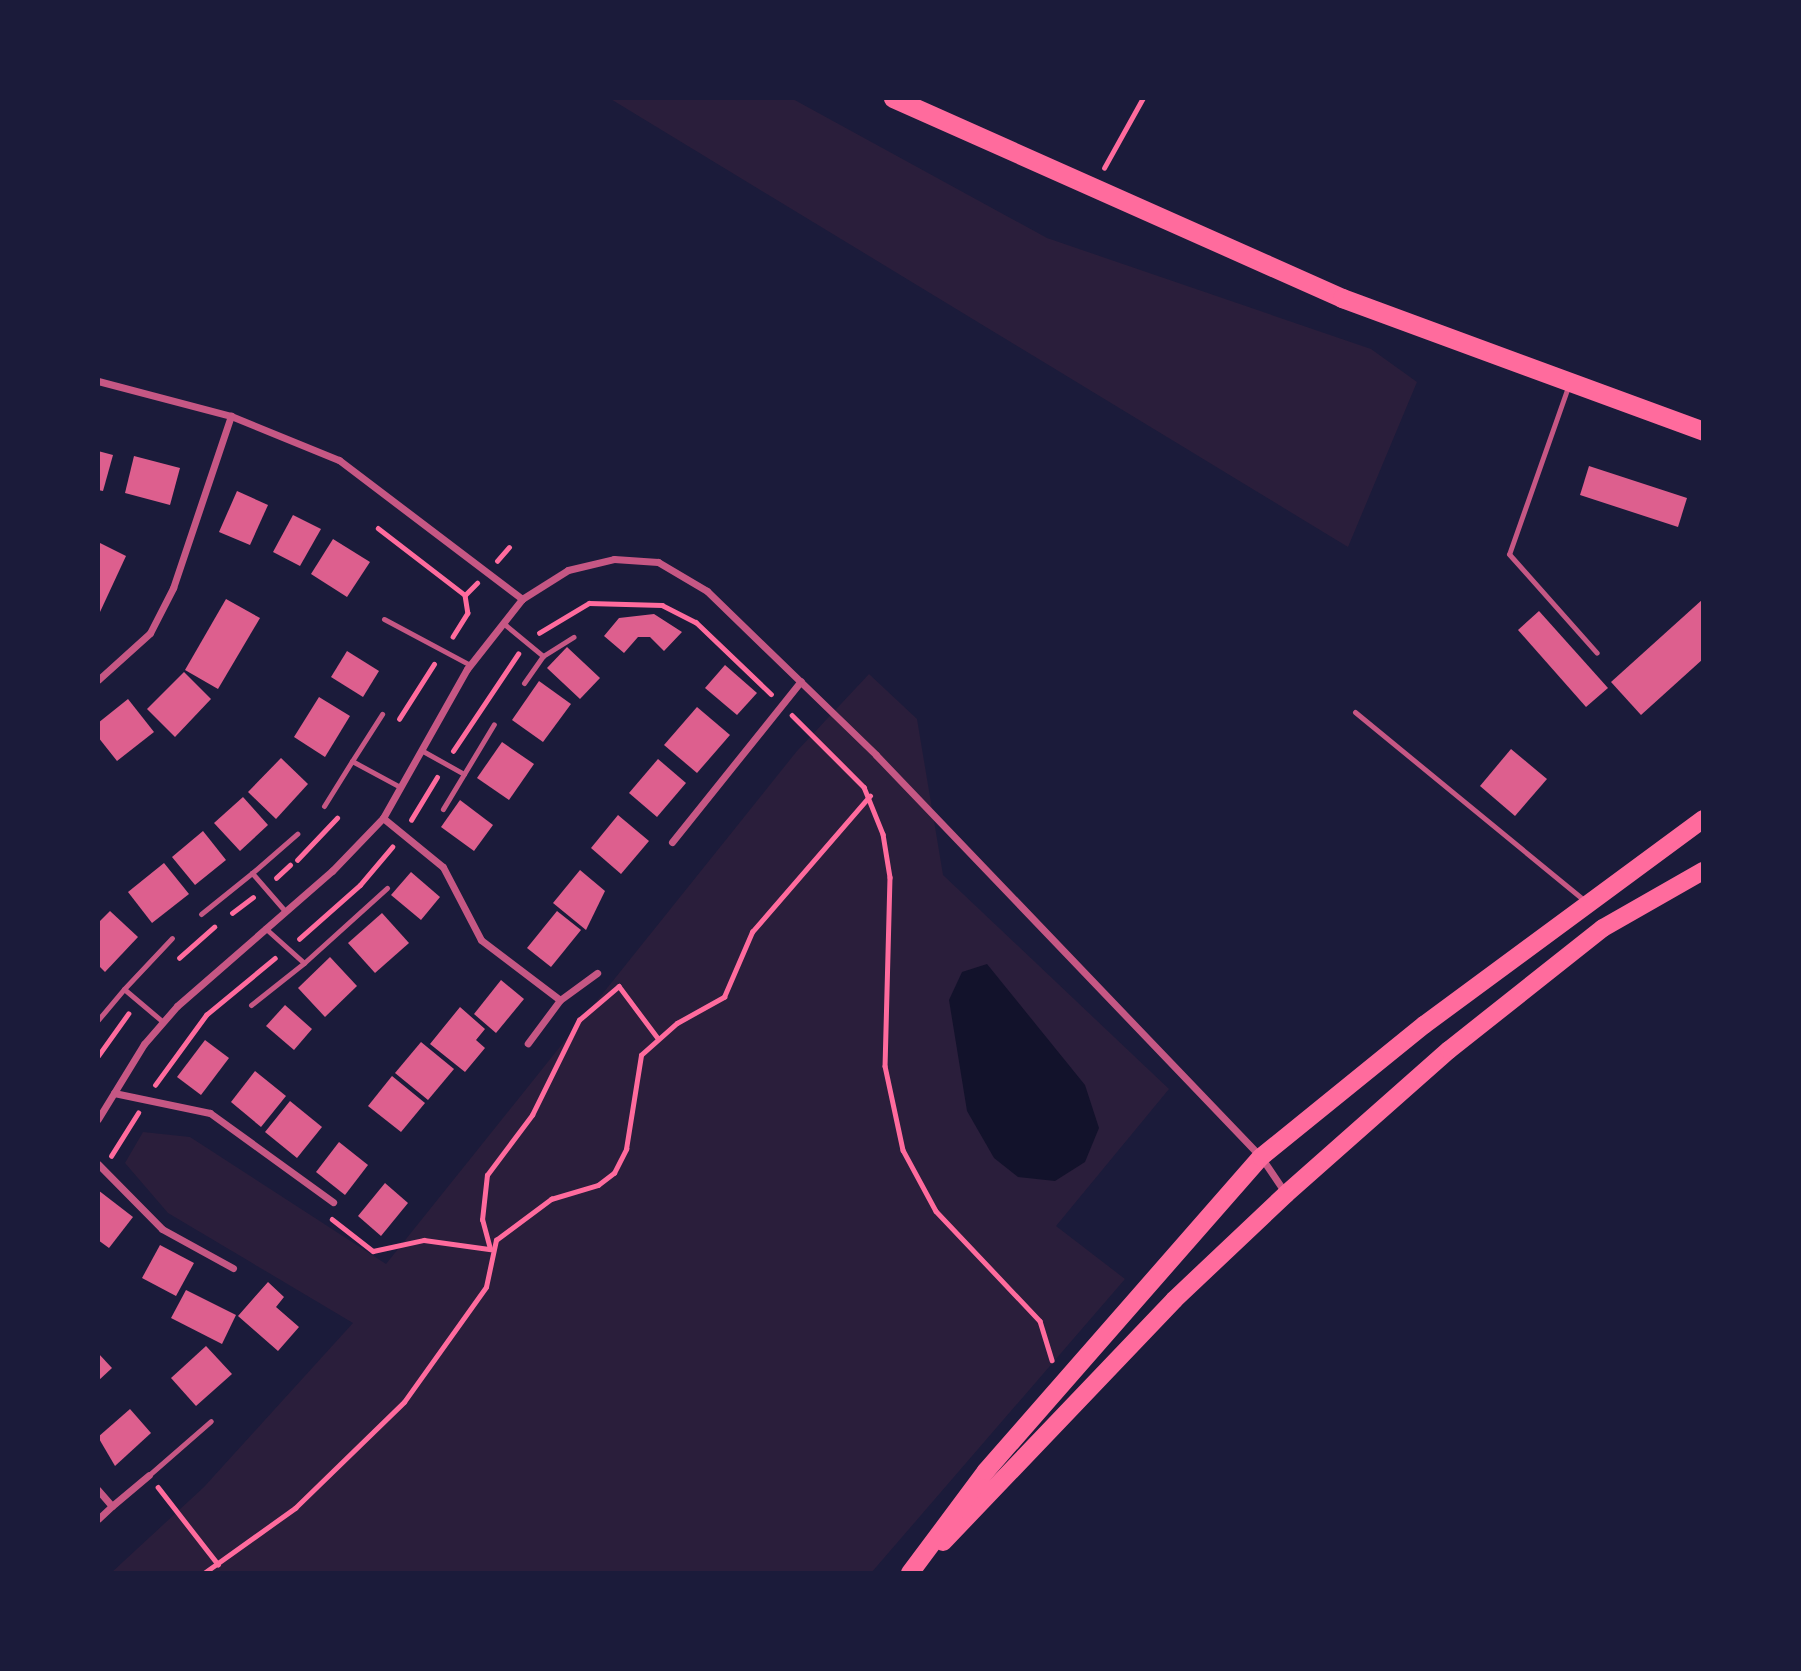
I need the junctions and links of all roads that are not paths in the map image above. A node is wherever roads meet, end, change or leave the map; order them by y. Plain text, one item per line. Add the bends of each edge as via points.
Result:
1 (893, 98) edge
2 (98, 381) edge
3 (1570, 383) junction
4 (230, 416) junction
5 (1703, 431) edge
6 (522, 598) junction
7 (384, 619) dead end
8 (503, 623) junction
9 (575, 637) dead end
10 (1597, 653) dead end
11 (543, 656) junction
12 (470, 665) junction
13 (98, 680) edge
14 (801, 681) junction
15 (524, 683) dead end
16 (1355, 712) dead end
17 (382, 714) dead end
18 (495, 724) dead end
19 (421, 750) junction
20 (352, 761) junction
21 (464, 774) junction
22 (400, 787) junction
23 (324, 806) dead end
24 (443, 809) dead end
25 (383, 818) junction
26 (1703, 818) edge
27 (297, 834) dead end
28 (672, 842) dead end
29 (1703, 871) edge
30 (251, 873) junction
31 (387, 888) dead end
32 (1586, 902) junction
33 (285, 911) junction
34 (201, 914) dead end
35 (265, 928) junction
36 (173, 938) dead end
37 (304, 963) junction
38 (597, 973) dead end
39 (124, 989) junction
40 (561, 1000) junction
41 (251, 1005) dead end
42 (98, 1020) edge
43 (163, 1022) junction
44 (528, 1043) dead end
45 (114, 1093) junction
46 (98, 1119) edge
47 (1261, 1157) junction
48 (100, 1166) edge
49 (1286, 1194) junction
50 (333, 1202) road end
51 (233, 1268) dead end
52 (212, 1421) dead end
53 (149, 1475) joint
54 (98, 1490) edge
55 (111, 1506) junction
56 (98, 1519) edge
57 (910, 1573) edge

1 - 3 highway via 1342,298
2 - 4 street
3 - 5 highway
3 - 10 lane via 1509,554
4 - 6 street via 339,460
4 - 13 street via 173,588 150,633
6 - 8 street
6 - 14 street via 568,570 614,559 659,562 707,590
7 - 12 lane
8 - 11 lane
8 - 12 street
9 - 11 lane
11 - 15 lane
12 - 19 street
14 - 28 street
14 - 47 street
16 - 32 lane
17 - 20 lane
18 - 21 lane
19 - 21 lane
19 - 22 street
20 - 22 lane
20 - 23 lane
21 - 24 lane
22 - 25 street
25 - 33 street
25 - 40 street via 443,867 481,940
26 - 32 main road
27 - 30 lane
29 - 49 main road via 1603,928 1449,1050
30 - 33 lane
30 - 34 lane
31 - 37 lane
32 - 47 main road
33 - 35 street
35 - 37 lane
35 - 43 street
36 - 39 lane
37 - 41 lane
38 - 40 street
39 - 42 lane
39 - 43 lane
40 - 44 street
43 - 45 street
45 - 46 street
45 - 50 street via 210,1113
47 - 49 street
47 - 57 main road via 986,1471
48 - 51 street via 162,1230
49 - 57 main road via 1174,1300 998,1490
52 - 53 lane
53 - 55 street
54 - 55 street
55 - 56 street

